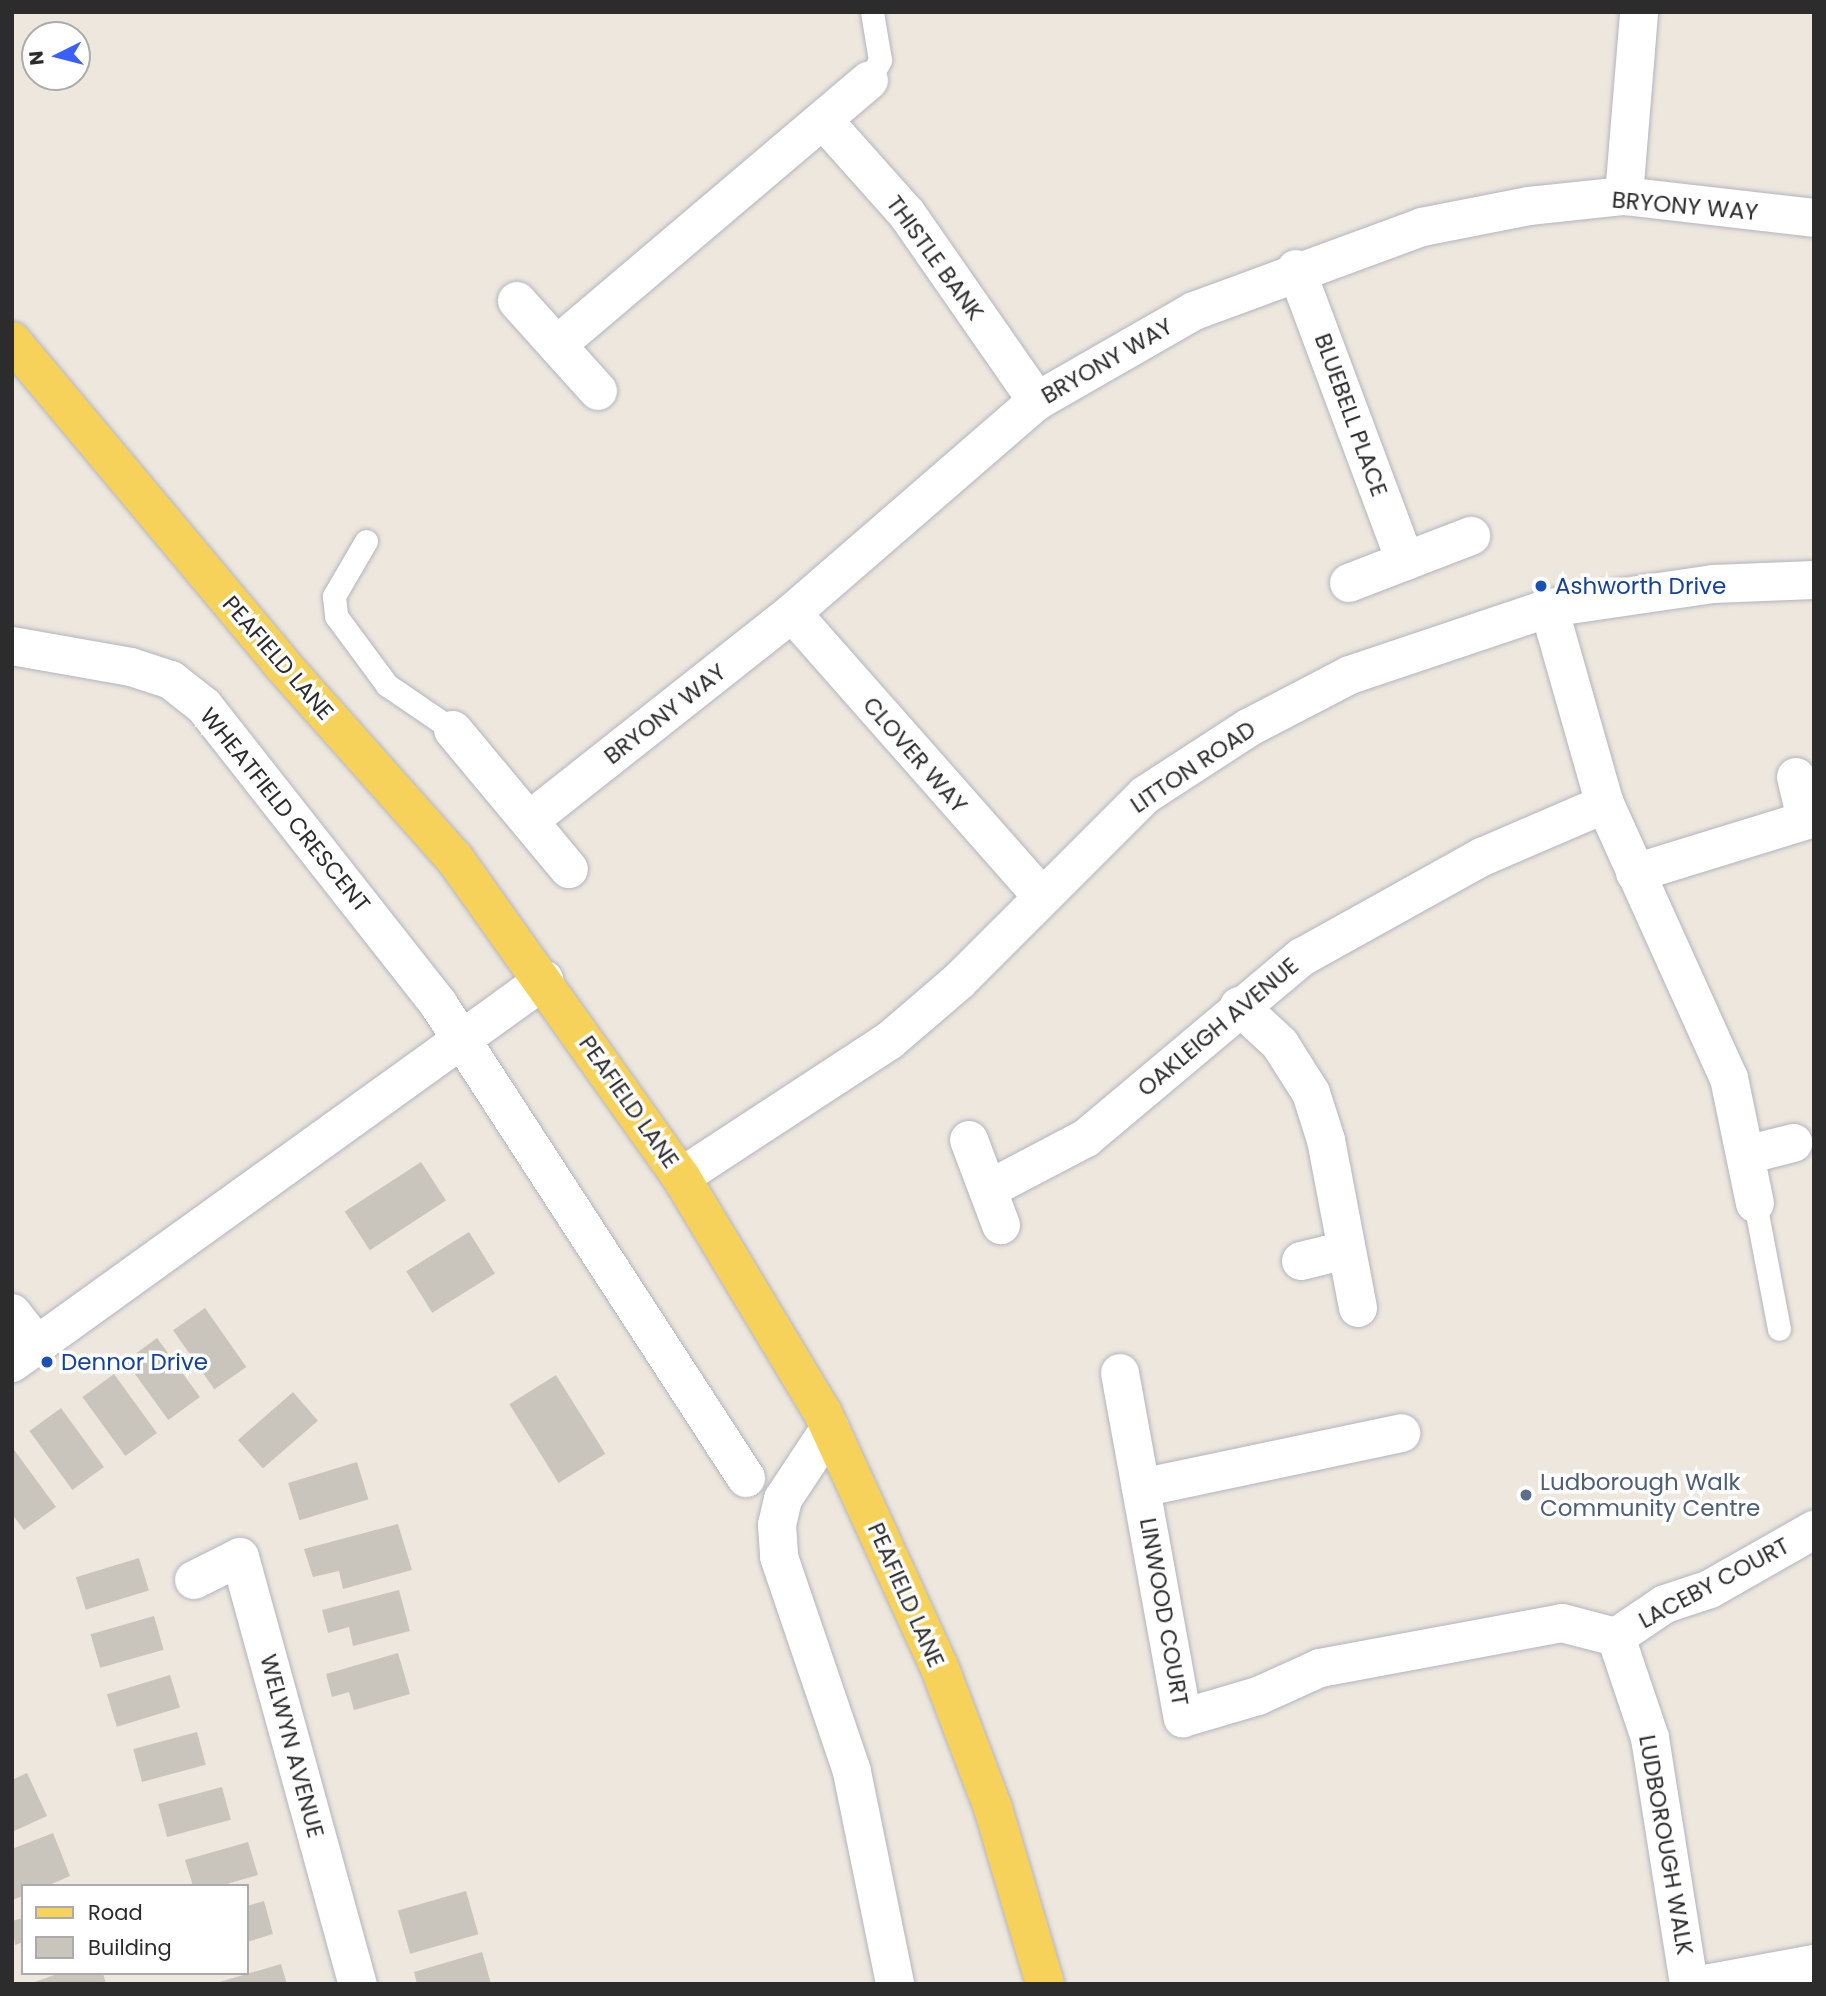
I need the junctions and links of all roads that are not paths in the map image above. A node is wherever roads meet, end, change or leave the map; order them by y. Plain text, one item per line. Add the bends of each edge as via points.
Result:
1 (872, 12) edge
2 (1639, 12) edge
3 (869, 80) joint
4 (825, 122) junction
5 (1624, 196) junction
6 (1814, 218) edge
7 (1296, 269) junction
8 (517, 302) dead end
9 (12, 341) edge
10 (557, 345) junction
11 (598, 391) dead end
12 (1037, 401) junction
13 (1471, 536) dead end
14 (366, 541) dead end
15 (1405, 561) junction
16 (1814, 580) edge
17 (1349, 583) dead end
18 (1549, 608) junction
19 (792, 613) junction
20 (12, 646) edge
21 (453, 730) joint
22 (1797, 777) dead end
23 (1605, 804) junction
24 (1810, 818) edge
25 (530, 820) junction
26 (569, 869) dead end
27 (1635, 873) junction
28 (1041, 895) junction
29 (544, 980) junction
30 (1239, 1006) junction
31 (464, 1042) junction
32 (969, 1140) dead end
33 (1803, 1140) edge
34 (1746, 1155) junction
35 (681, 1177) junction
36 (989, 1189) junction
37 (1755, 1203) joint
38 (1001, 1224) dead end
39 (1346, 1250) junction
40 (1301, 1261) dead end
41 (1358, 1308) dead end
42 (12, 1313) edge
43 (1779, 1329) dead end
44 (24, 1354) edge
45 (1120, 1373) dead end
46 (830, 1428) junction
47 (1401, 1433) dead end
48 (746, 1478) dead end
49 (1141, 1488) junction
50 (1814, 1530) edge
51 (194, 1580) dead end
52 (1616, 1637) junction
53 (1814, 1964) edge
54 (358, 1984) edge
55 (895, 1984) edge
56 (1045, 1984) edge
57 (1689, 1984) edge
58 (1705, 1984) edge

1 - 3 lane via 880,60
2 - 5 street
3 - 4 street
4 - 10 street
4 - 12 street, THISTLE BANK via 907,214
5 - 6 street, BRYONY WAY
5 - 7 street, BRYONY WAY via 1529,206 1422,227
7 - 12 street, BRYONY WAY via 1194,311
7 - 15 street, BLUEBELL PLACE
8 - 10 street
9 - 29 main road, PEAFIELD LANE via 280,662 455,859
10 - 11 street
12 - 19 street, BRYONY WAY
13 - 15 street
14 - 21 lane via 334,596 337,616 387,685
15 - 17 street
16 - 18 street, LITTON ROAD via 1713,584
18 - 23 street
18 - 28 street, LITTON ROAD via 1350,675 1248,728 1145,795
19 - 25 street, BRYONY WAY
19 - 28 street, CLOVER WAY
20 - 31 street, WHEATFIELD CRESCENT via 141,670 171,680 204,706
21 - 25 street
22 - 24 street
23 - 27 street
23 - 30 street, OAKLEIGH AVENUE via 1482,857 1302,957
24 - 27 street
25 - 26 street
27 - 34 street via 1728,1078
28 - 35 street, LITTON ROAD via 959,981 889,1041
29 - 31 street
29 - 35 main road, PEAFIELD LANE
30 - 36 street, OAKLEIGH AVENUE via 1086,1138
30 - 39 street via 1280,1044 1311,1093 1326,1140
31 - 44 street
31 - 48 street, WHEATFIELD CRESCENT
32 - 36 street
33 - 34 street
34 - 37 street
35 - 46 main road, PEAFIELD LANE
36 - 38 street
37 - 43 lane
39 - 40 street
39 - 41 street
42 - 44 street
45 - 49 street, LINWOOD COURT
46 - 55 street via 783,1499 777,1525 779,1557 852,1772
46 - 56 main road, PEAFIELD LANE via 939,1666 993,1808
47 - 49 street, LINWOOD COURT
49 - 52 street, LINWOOD COURT via 1183,1718 1258,1696 1320,1668 1562,1623
50 - 52 street, LACEBY COURT via 1710,1589 1665,1604
51 - 54 street, WELWYN AVENUE via 240,1557
52 - 57 street, LUDBOROUGH WALK via 1650,1738
53 - 58 street

